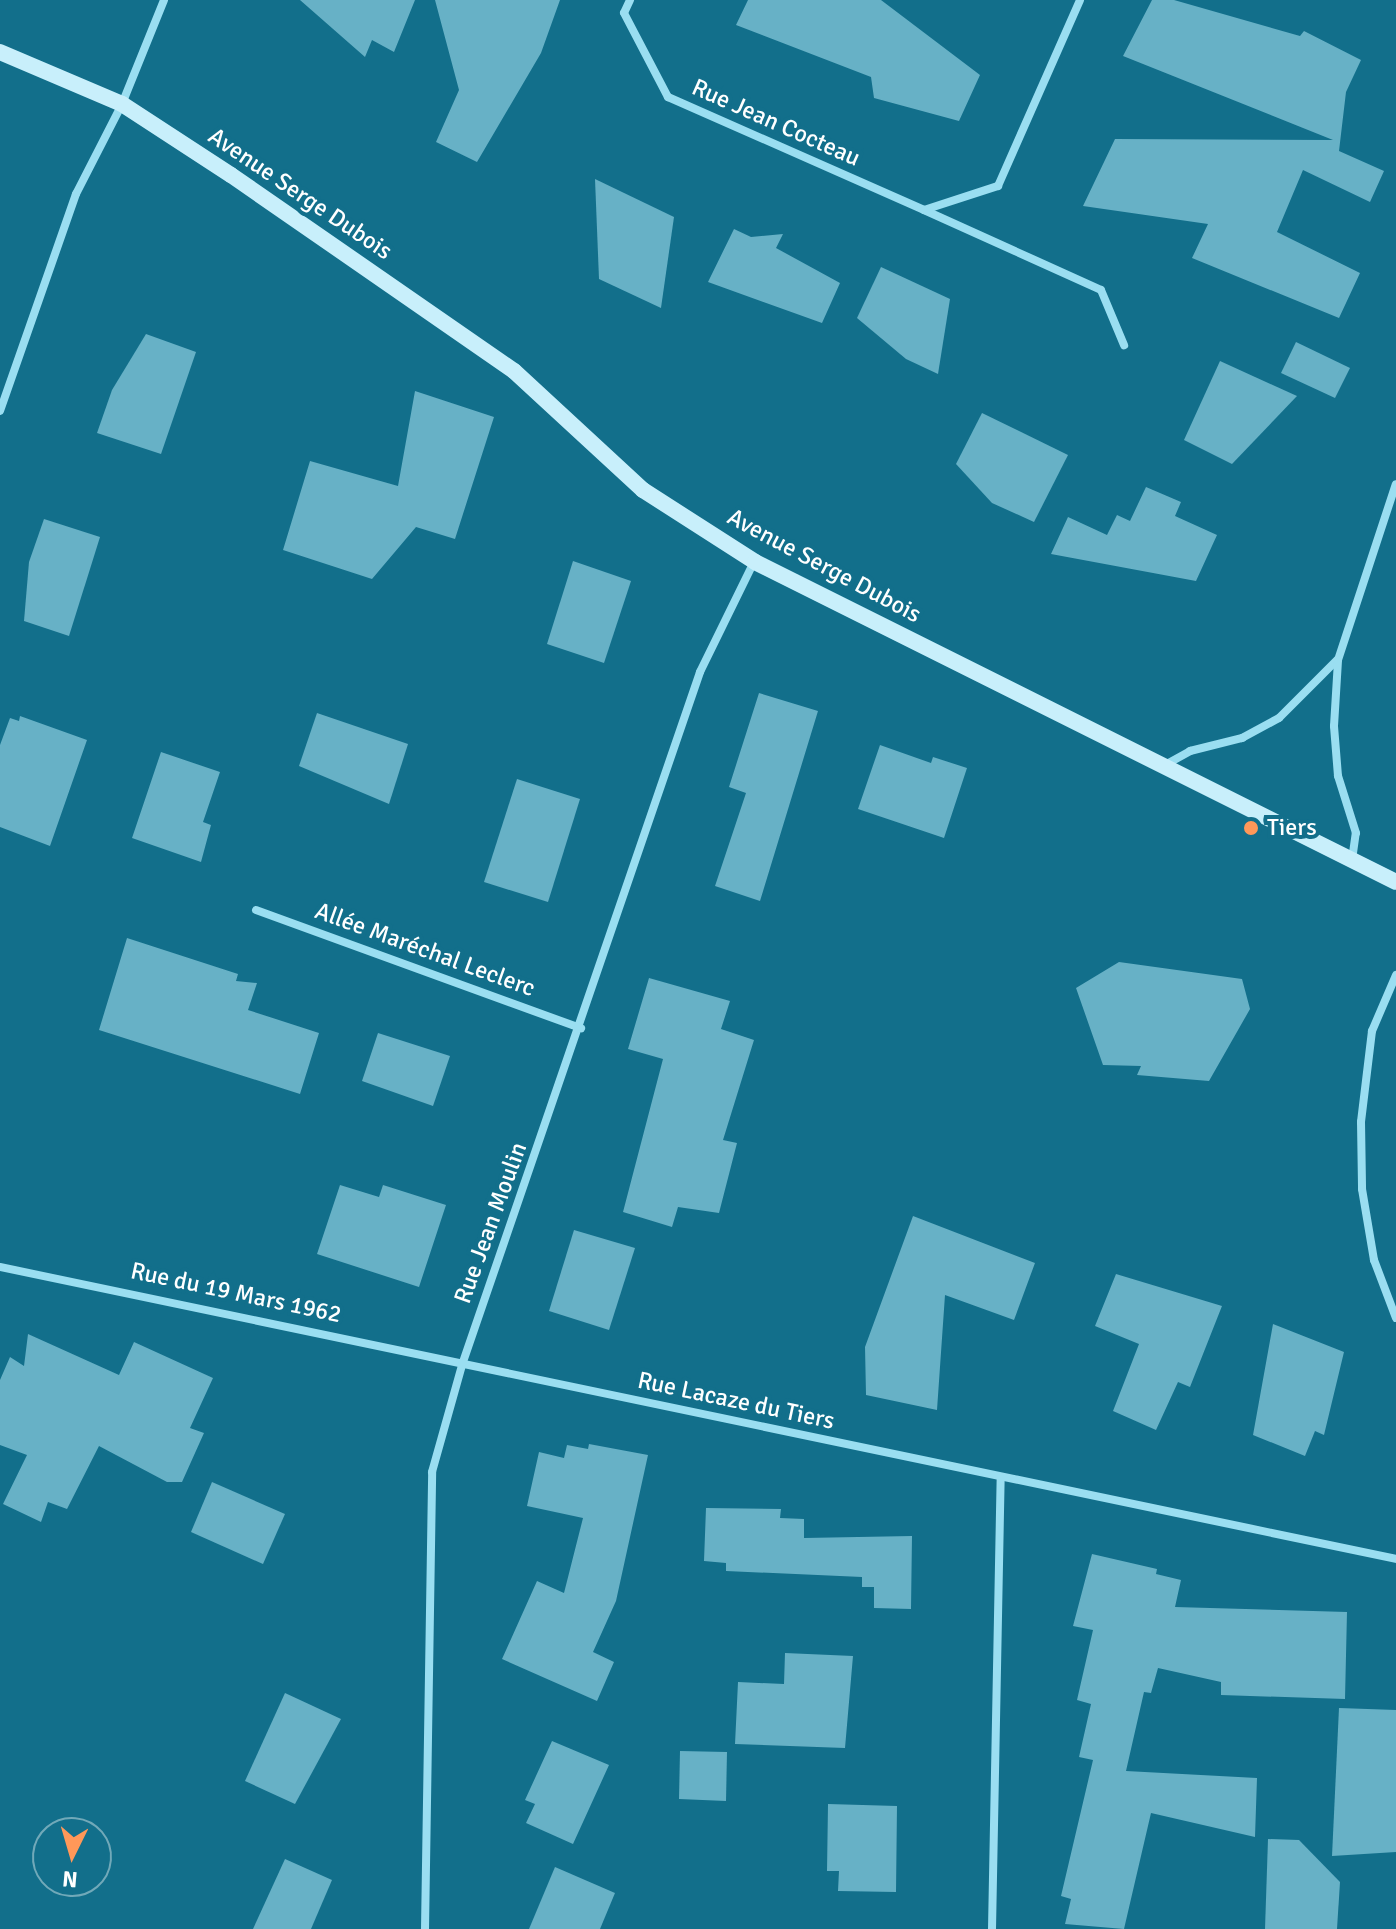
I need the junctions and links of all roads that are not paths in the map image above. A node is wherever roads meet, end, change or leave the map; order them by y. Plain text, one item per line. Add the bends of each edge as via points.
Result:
1 (164, 0) edge
2 (630, 0) edge
3 (1080, 0) edge
4 (0, 52) edge
5 (122, 104) junction
6 (924, 210) junction
7 (1124, 345) dead end
8 (0, 411) edge
9 (1396, 484) edge
10 (755, 562) junction
11 (1338, 660) junction
12 (1164, 765) junction
13 (1352, 861) junction
14 (1396, 882) edge
15 (256, 910) dead end
16 (1396, 975) edge
17 (581, 1028) junction
18 (0, 1267) edge
19 (1396, 1318) edge
20 (463, 1362) junction
21 (1001, 1480) junction
22 (1396, 1559) edge
23 (425, 1929) edge
24 (992, 1929) edge

1 - 5 street
2 - 6 street, Rue Jean Cocteau via 624,13 668,97
3 - 6 street via 998,186
4 - 5 street, Avenue Serge Dubois
5 - 8 street via 76,194
5 - 10 street, Avenue Serge Dubois via 514,371 643,490
6 - 7 street, Rue Jean Cocteau via 1101,290
9 - 11 street
10 - 12 street, Avenue Serge Dubois
10 - 17 street, Rue Jean Moulin via 700,672
11 - 12 street via 1279,718 1242,738 1190,751
11 - 13 street via 1334,726 1338,776 1356,833
12 - 13 street, Avenue Serge Dubois
13 - 14 street, Avenue Serge Dubois
15 - 17 street, Allée Maréchal Leclerc
16 - 19 street via 1372,1031 1361,1122 1362,1189 1374,1260
17 - 20 street, Rue Jean Moulin
18 - 20 street, Rue du 19 Mars 1962
20 - 21 street, Rue Lacaze du Tiers
20 - 23 street, Rue Jean Moulin via 432,1472
21 - 22 street, Rue Lacaze du Tiers
21 - 24 street

